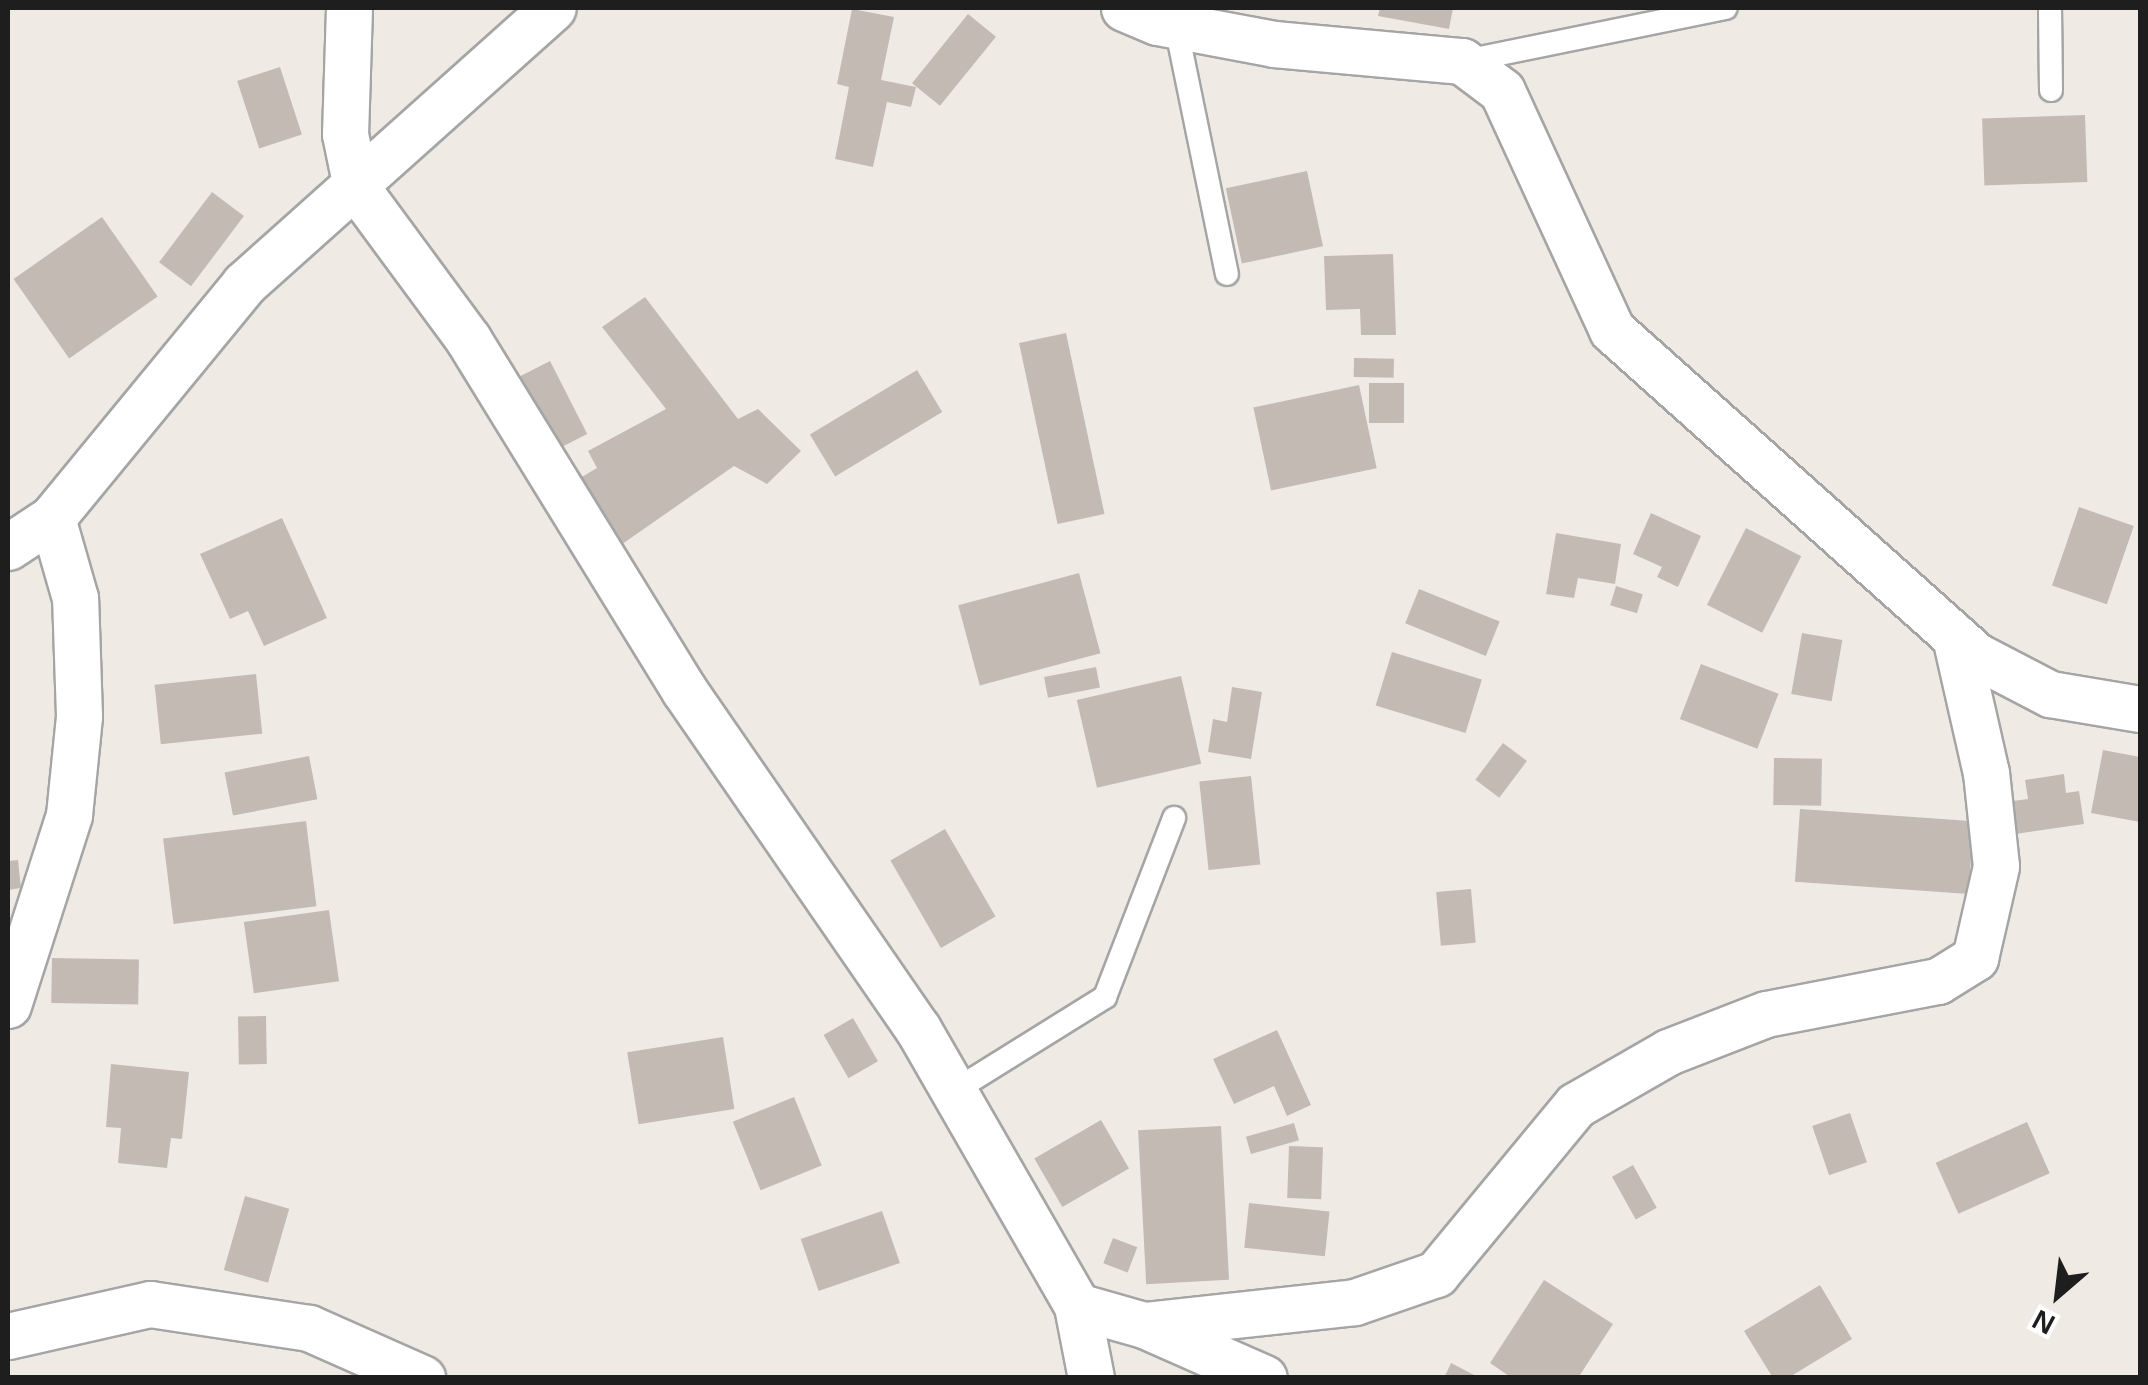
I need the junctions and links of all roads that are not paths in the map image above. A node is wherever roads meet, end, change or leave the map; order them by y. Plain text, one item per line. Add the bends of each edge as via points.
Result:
1 (349, 8) edge
2 (553, 8) edge
3 (1124, 8) edge
4 (1726, 8) edge
5 (2050, 8) edge
6 (1176, 26) junction
7 (1462, 61) junction
8 (2051, 90) dead end
9 (356, 187) junction
10 (1227, 274) dead end
11 (52, 518) junction
12 (8, 547) edge
13 (1955, 636) junction
14 (2140, 709) edge
15 (1174, 818) dead end
16 (8, 1005) edge
17 (954, 1092) junction
18 (1077, 1306) junction
19 (1144, 1324) junction
20 (8, 1336) edge
21 (422, 1378) edge
22 (1091, 1378) edge
23 (1264, 1378) edge

1 - 9 street via 345,134
2 - 9 street
3 - 6 street
4 - 7 lane
5 - 8 lane
6 - 7 street
6 - 10 lane
7 - 13 street via 1502,91 1612,330
9 - 11 street via 244,284
9 - 17 street via 468,339 684,690
11 - 12 street
11 - 16 street via 75,598 79,716 69,815
13 - 14 street via 2050,694
13 - 19 street via 1986,773 1996,866 1976,958 1938,981 1766,1014 1668,1052 1576,1105 1436,1274 1355,1302
15 - 17 lane via 1105,997
17 - 18 street
18 - 19 street
18 - 22 street
19 - 23 street
20 - 21 street via 150,1304 309,1328

